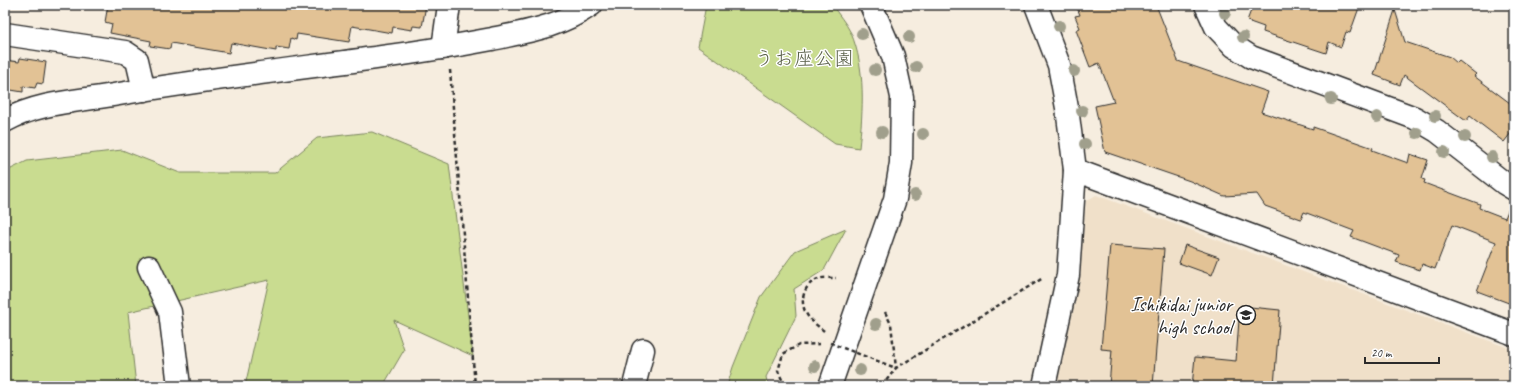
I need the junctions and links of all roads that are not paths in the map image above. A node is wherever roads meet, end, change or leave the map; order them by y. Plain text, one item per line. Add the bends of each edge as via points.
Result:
1 (449, 5) edge
2 (591, 5) edge
3 (871, 5) edge
4 (1036, 5) edge
5 (1206, 5) edge
6 (5, 34) edge
7 (446, 55) junction
8 (144, 90) junction
9 (5, 121) edge
10 (1075, 170) junction
11 (1514, 189) edge
12 (149, 267) dead end
13 (1514, 334) edge
14 (643, 350) dead end
15 (179, 386) edge
16 (634, 386) edge
17 (830, 386) edge
18 (1044, 386) edge

1 - 7 street
2 - 7 street via 576,15 544,28
3 - 17 street via 893,56 902,97 901,164 895,200
4 - 10 street via 1059,65 1068,108
5 - 11 street via 1216,27 1234,46 1251,57 1415,118
6 - 8 street via 125,52 137,60
7 - 8 street
8 - 9 street via 42,107
10 - 13 street
10 - 18 street via 1068,275
12 - 15 street via 170,312
14 - 16 street

